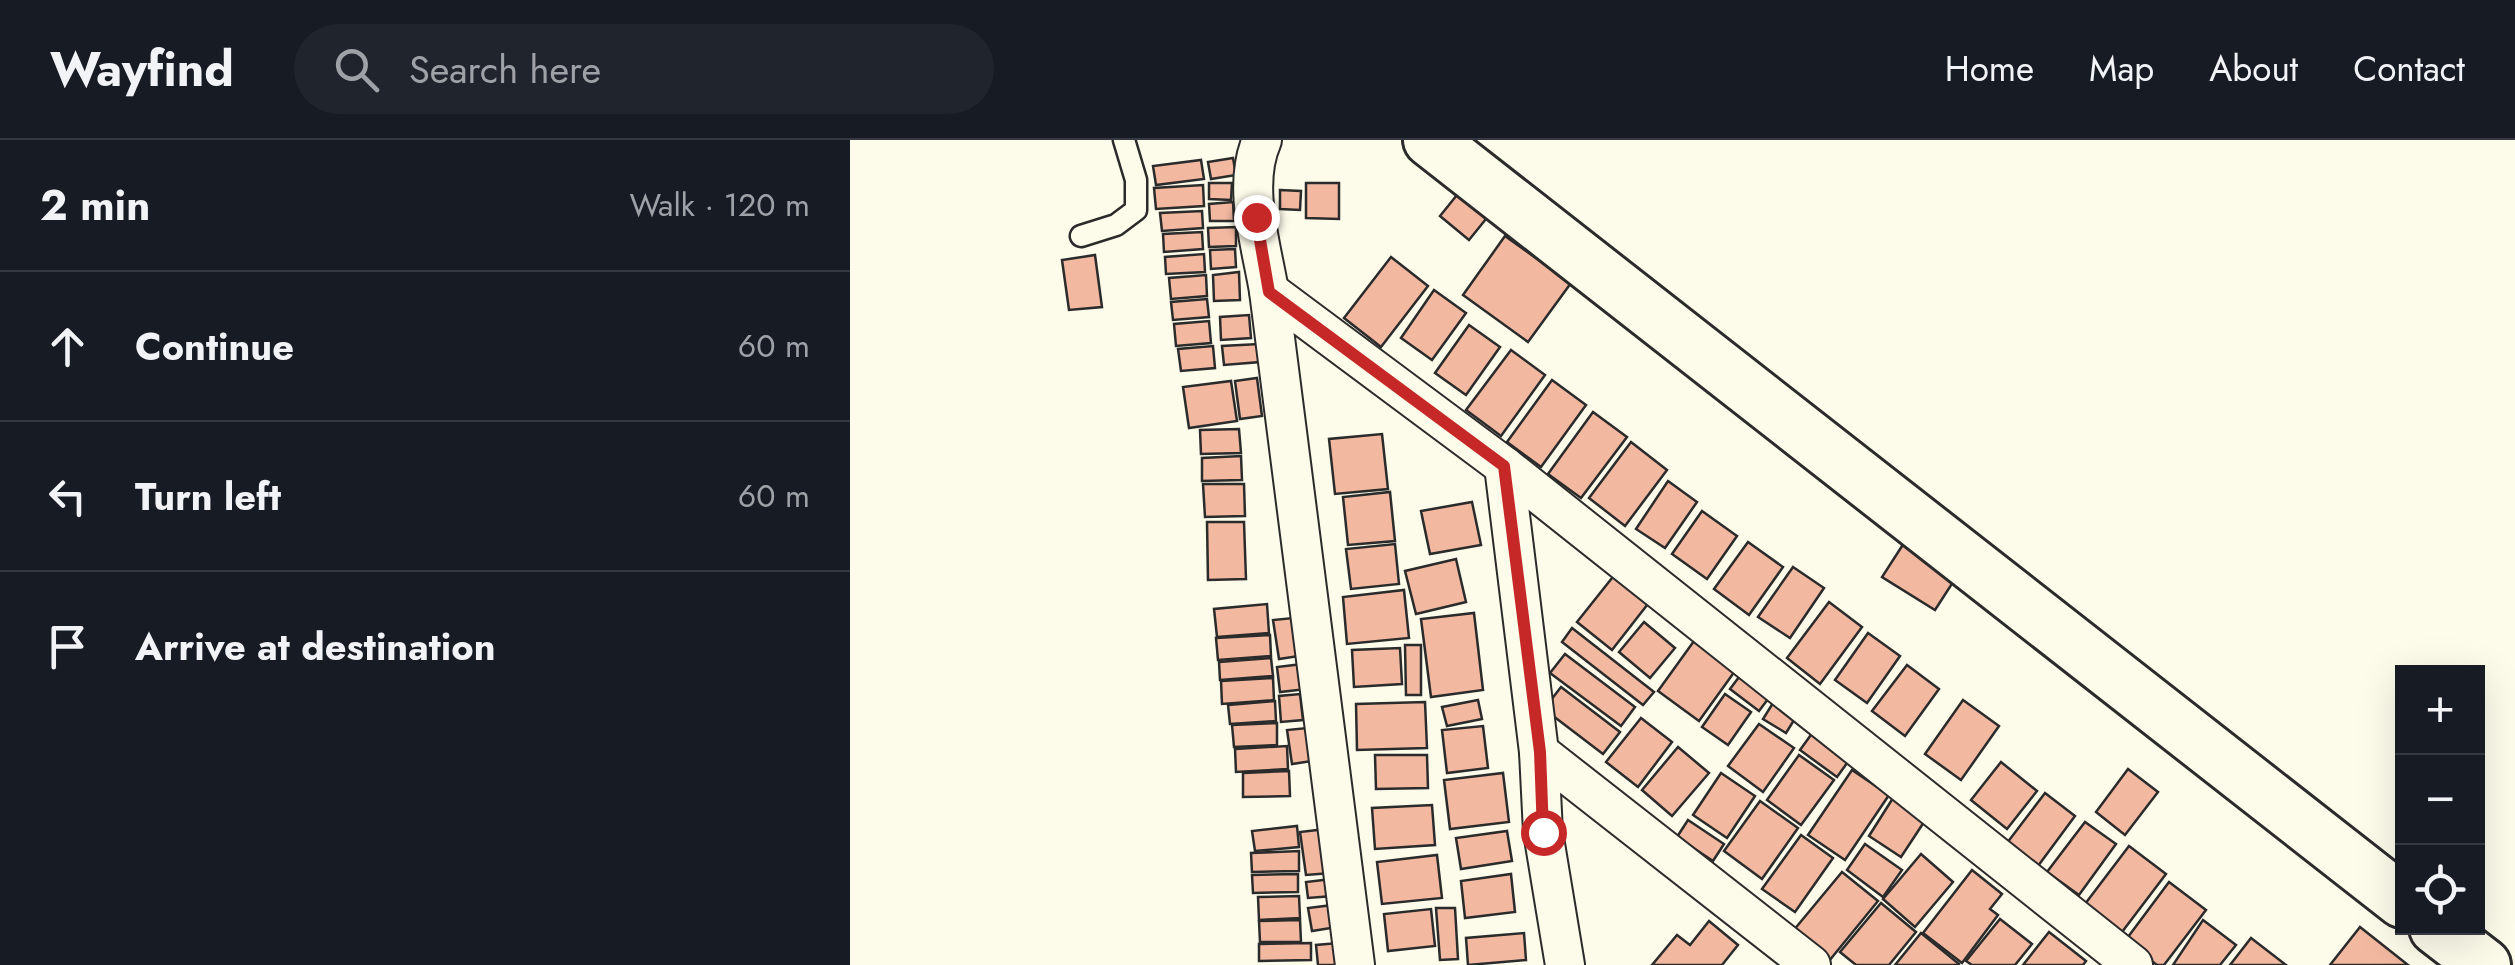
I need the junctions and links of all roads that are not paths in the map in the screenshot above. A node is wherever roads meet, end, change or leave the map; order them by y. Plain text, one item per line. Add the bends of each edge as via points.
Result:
1 (1124, 140) edge
2 (1262, 140) edge
3 (1430, 140) edge
4 (1081, 236) dead end
5 (1269, 292) junction
6 (1504, 466) junction
7 (1540, 752) junction
8 (2395, 896) edge
9 (2445, 935) edge
10 (1356, 965) edge
11 (1565, 965) edge
12 (1811, 965) edge
13 (2133, 965) edge
14 (2484, 965) edge

1 - 4 lane via 1136,180 1136,210 1116,226
2 - 5 street via 1254,159 1256,217
3 - 8 street
5 - 6 street
5 - 10 street
6 - 7 street
6 - 13 street
7 - 11 street via 1543,832
7 - 12 street
9 - 14 street

